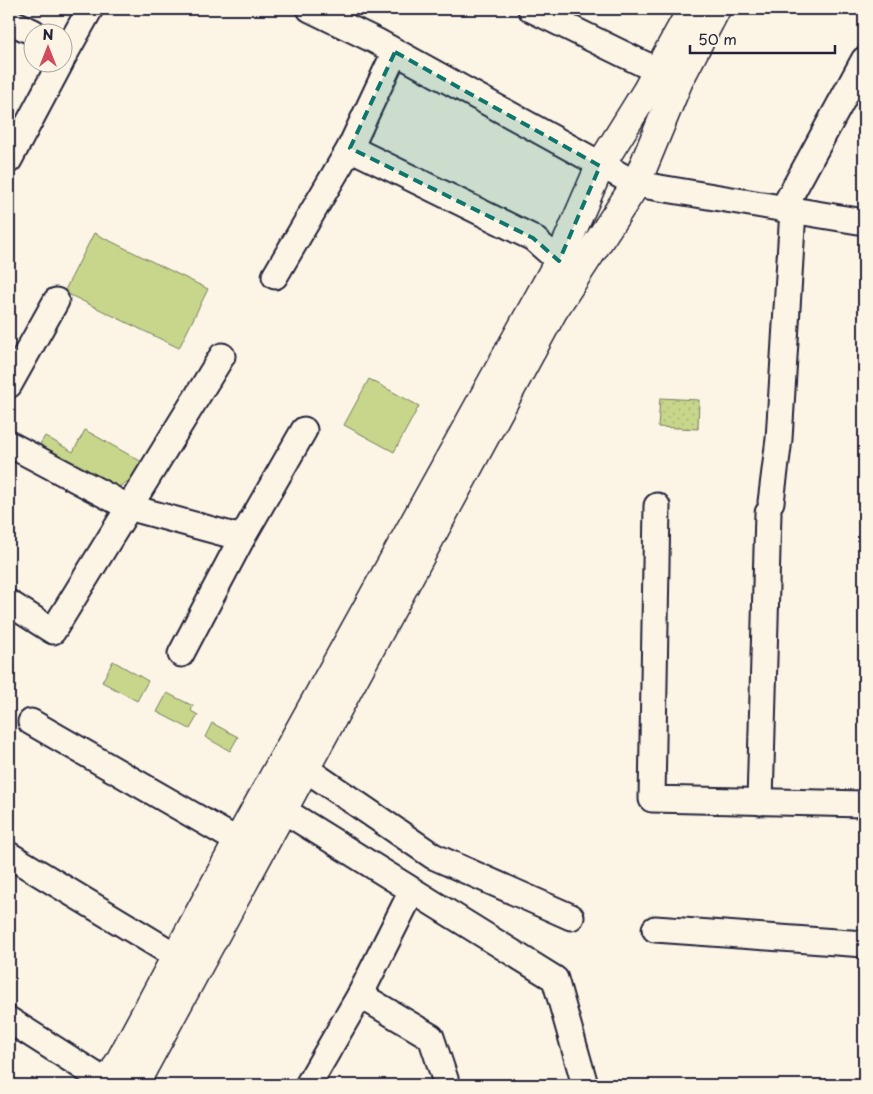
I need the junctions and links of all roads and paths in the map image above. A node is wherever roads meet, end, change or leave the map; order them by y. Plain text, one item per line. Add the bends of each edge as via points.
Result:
1 (90, 9) edge
2 (310, 9) edge
3 (531, 9) edge
4 (692, 9) edge
5 (716, 9) edge
6 (9, 21) edge
7 (22, 27) edge
8 (72, 40) edge
9 (395, 52) junction
10 (864, 60) edge
11 (658, 71) junction
12 (54, 72) edge
13 (350, 148) junction
14 (9, 160) edge
15 (600, 166) junction
16 (636, 184) junction
17 (788, 209) junction
18 (864, 222) edge
19 (559, 261) junction
20 (275, 276) dead end
21 (56, 301) dead end
22 (222, 356) dead end
23 (9, 385) edge
24 (304, 430) dead end
25 (9, 444) edge
26 (657, 506) dead end
27 (128, 507) junction
28 (242, 538) junction
29 (9, 602) edge
30 (181, 654) dead end
31 (32, 722) dead end
32 (306, 769) junction
33 (760, 802) junction
34 (864, 804) edge
35 (283, 810) junction
36 (238, 842) junction
37 (9, 855) edge
38 (412, 891) junction
39 (571, 917) dead end
40 (655, 930) dead end
41 (864, 944) edge
42 (176, 956) junction
43 (360, 995) junction
44 (9, 1020) edge
45 (117, 1084) edge
46 (308, 1085) edge
47 (447, 1085) edge
48 (585, 1085) edge

1 - 8 street
2 - 9 street
3 - 11 street
4 - 11 main road
5 - 16 main road via 679,80
6 - 7 street
9 - 13 street
9 - 15 street
10 - 17 street
11 - 15 main road
12 - 14 street
13 - 19 street via 533,238
13 - 20 street
15 - 16 street
15 - 19 main road
16 - 17 street
16 - 32 main road via 553,311
17 - 18 street
17 - 33 street via 779,439 770,507
19 - 36 main road
21 - 23 street
22 - 27 street
24 - 28 street
25 - 27 street
26 - 33 street via 652,799
27 - 28 street
27 - 29 street via 53,631
28 - 30 street
31 - 36 street
32 - 35 main road
32 - 39 street via 433,856
33 - 34 street
35 - 38 street
35 - 45 main road
36 - 42 main road
37 - 42 street
38 - 43 street
38 - 48 street via 555,979
40 - 41 street
42 - 45 main road
43 - 46 street
43 - 47 street via 431,1037
44 - 45 street

